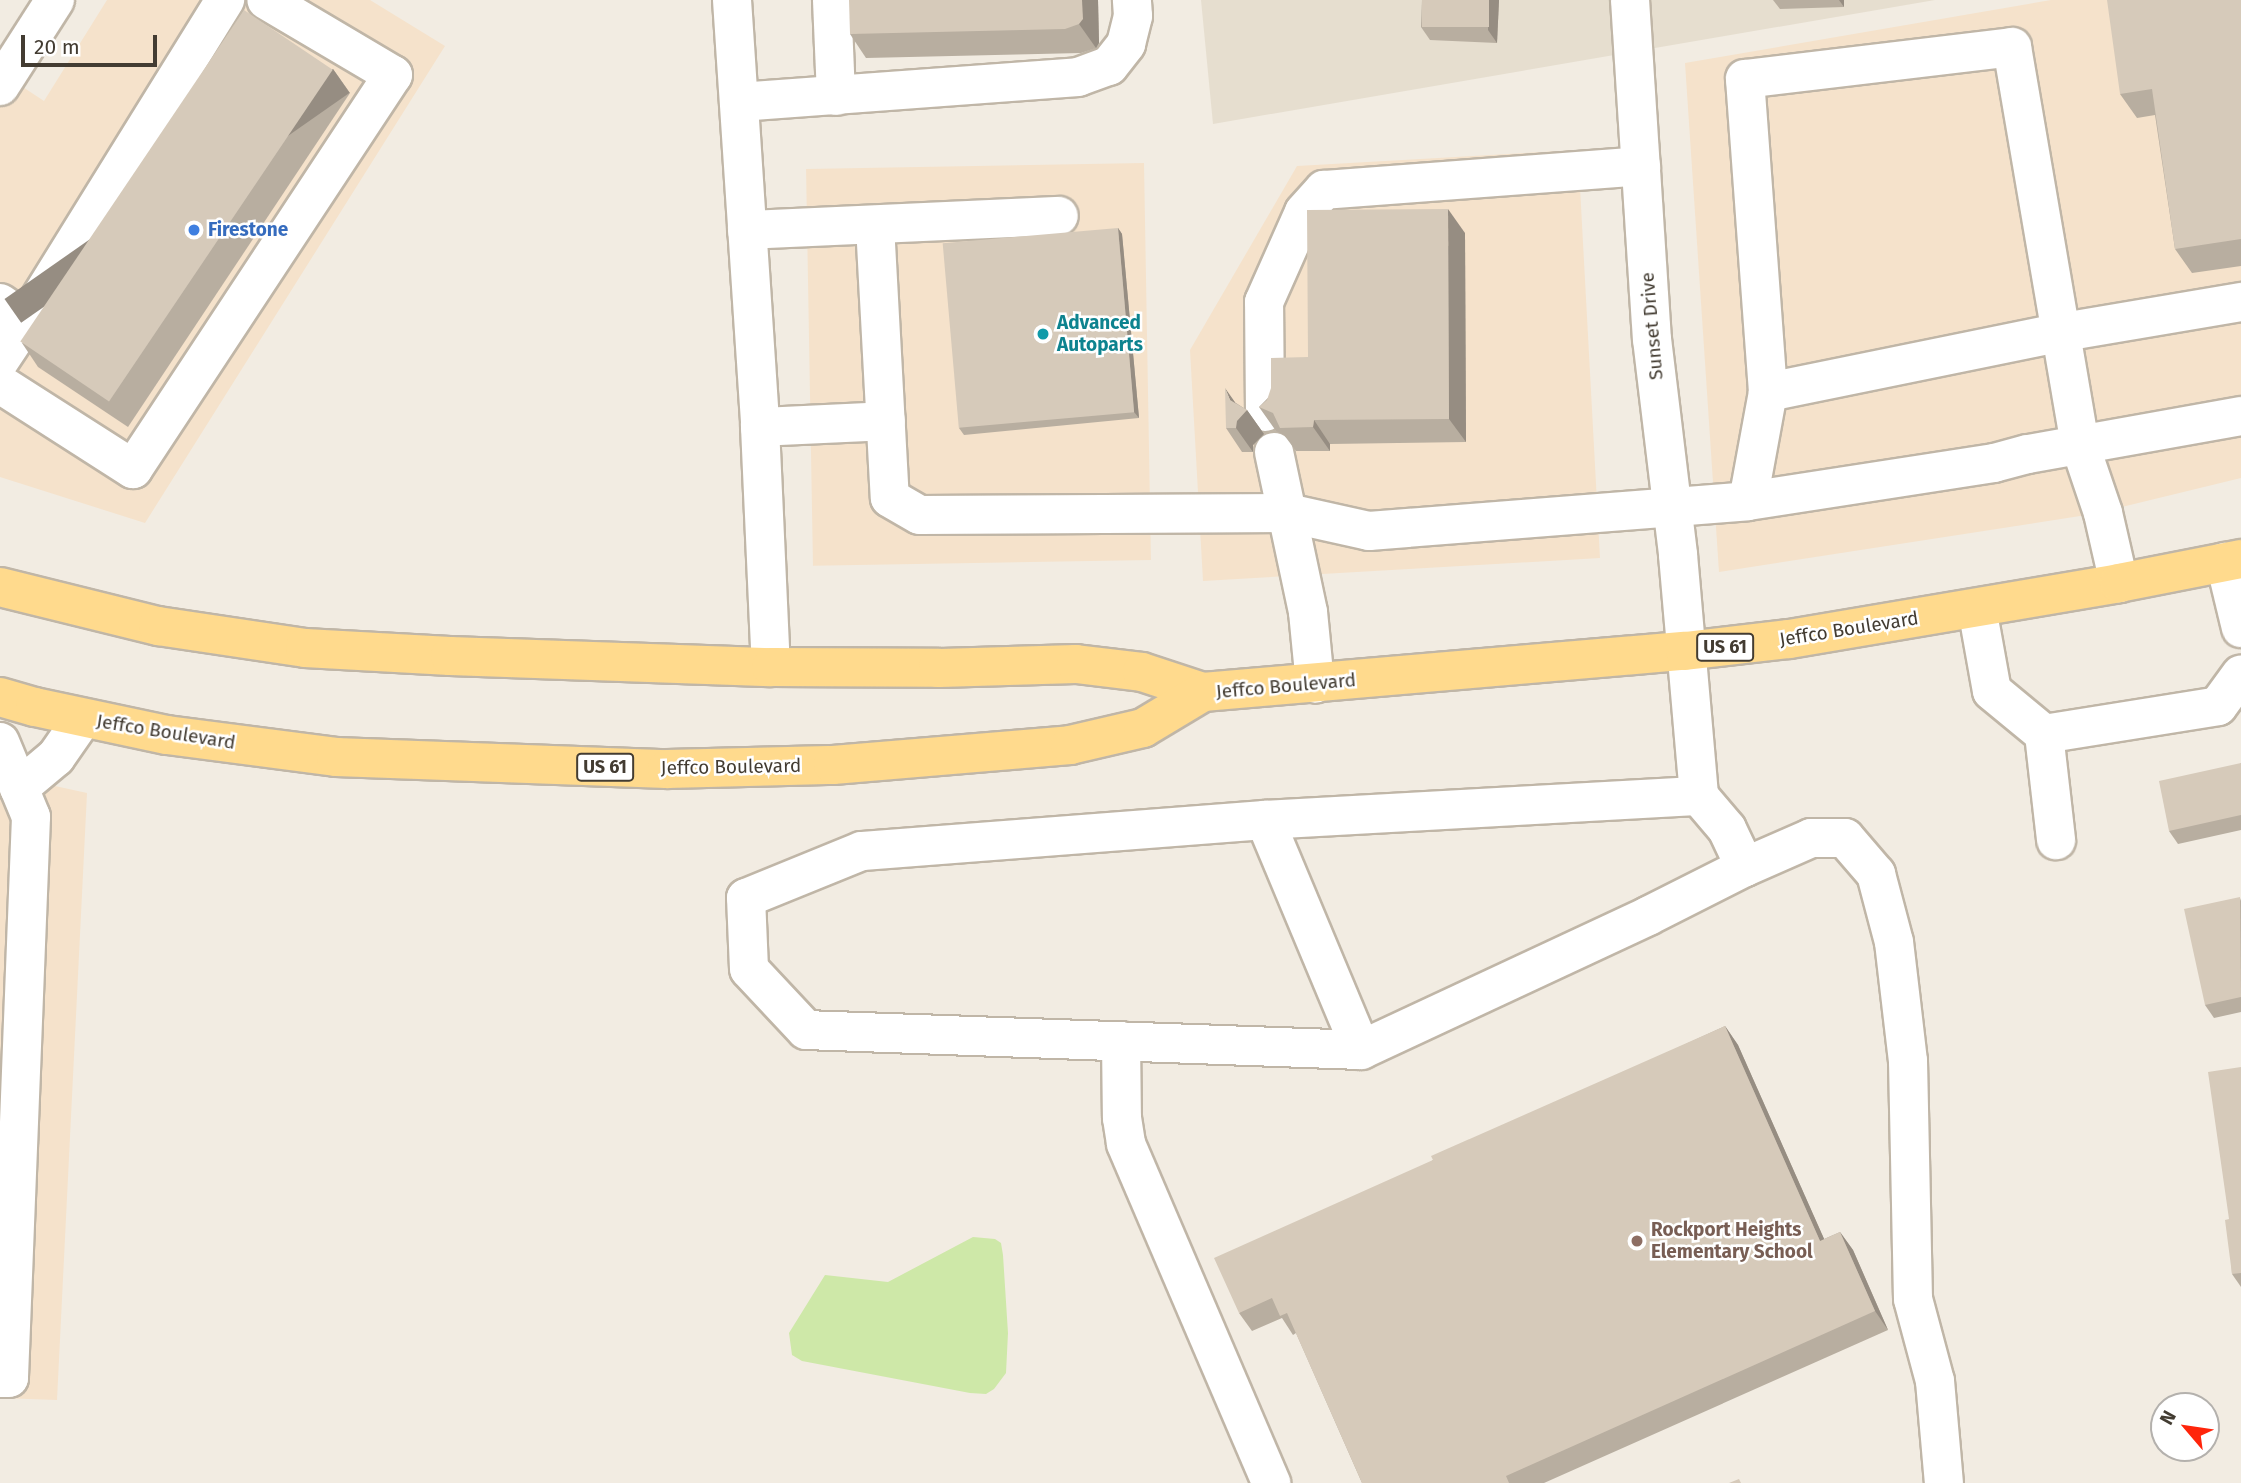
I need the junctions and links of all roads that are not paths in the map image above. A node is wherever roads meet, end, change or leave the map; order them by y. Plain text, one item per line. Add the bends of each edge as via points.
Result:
1 (55, 0) edge
2 (225, 0) edge
3 (266, 0) edge
4 (732, 0) edge
5 (832, 0) edge
6 (1132, 0) edge
7 (1630, 0) edge
8 (0, 86) edge
9 (836, 96) junction
10 (739, 103) junction
11 (1641, 166) junction
12 (1059, 216) dead end
13 (875, 225) junction
14 (747, 230) junction
15 (2241, 302) edge
16 (13, 312) edge
17 (2063, 332) junction
18 (0, 360) edge
19 (0, 384) edge
20 (1768, 392) junction
21 (1265, 412) edge
22 (2241, 416) edge
23 (886, 421) junction
24 (760, 427) junction
25 (2080, 445) junction
26 (1274, 452) edge
27 (1748, 501) junction
28 (1673, 506) junction
29 (1288, 513) junction
30 (2233, 560) edge
31 (2119, 583) junction
32 (0, 587) edge
33 (1977, 608) junction
34 (2241, 628) edge
35 (1685, 651) junction
36 (771, 667) junction
37 (2241, 674) edge
38 (1315, 684) junction
39 (1203, 692) junction
40 (0, 696) edge
41 (83, 718) junction
42 (2044, 734) junction
43 (0, 742) edge
44 (1699, 796) junction
45 (16, 806) edge
46 (1265, 820) junction
47 (2056, 840) dead end
48 (1745, 867) junction
49 (1121, 1041) junction
50 (1360, 1050) junction
51 (0, 1378) edge
52 (1271, 1483) edge
53 (1944, 1483) edge

1 - 8 street
2 - 16 street
3 - 19 street via 393,75 133,469
4 - 10 street
5 - 9 street
6 - 9 street via 1126,44 1109,66 1078,78
7 - 11 street, Sunset Drive
9 - 10 street
10 - 14 street
11 - 21 street via 1324,190 1304,212 1264,302
11 - 28 street, Sunset Drive via 1652,339
12 - 13 street
13 - 14 street
13 - 23 street
14 - 24 street
15 - 17 street
16 - 18 street
17 - 20 street
17 - 20 street via 2012,47 1745,79
17 - 25 street
20 - 27 street
22 - 25 street
23 - 24 street
23 - 29 street via 890,498 920,515
24 - 36 street
25 - 27 street
25 - 31 street via 2103,513
26 - 29 street
27 - 28 street
28 - 29 street via 1368,531
28 - 35 street, Sunset Drive
29 - 38 street via 1308,611
30 - 31 main road, Jeffco Boulevard / US 61
30 - 34 street
31 - 33 main road, Jeffco Boulevard / US 61
32 - 36 main road, Jeffco Boulevard / US 61 via 158,626 305,648
33 - 35 main road, Jeffco Boulevard / US 61
33 - 42 street via 1992,691
35 - 38 main road, Jeffco Boulevard / US 61
35 - 44 street, Sunset Drive
36 - 39 main road, Jeffco Boulevard / US 61 via 1076,664 1142,672
37 - 42 street via 2218,706
38 - 39 main road, Jeffco Boulevard / US 61
39 - 41 main road, Jeffco Boulevard / US 61 via 1143,728 1070,745 791,766 667,769 336,757 167,735
40 - 41 main road, Jeffco Boulevard / US 61
41 - 45 street
42 - 47 street
43 - 45 street
44 - 46 street
44 - 48 street via 1727,829
45 - 51 street via 9,1378
46 - 49 street via 862,851 746,898 748,969 806,1030
46 - 50 street
48 - 50 street
48 - 53 street via 1811,838 1845,838 1876,874 1894,942 1908,1062 1913,1299 1935,1381
49 - 50 street
49 - 52 street via 1126,1144

